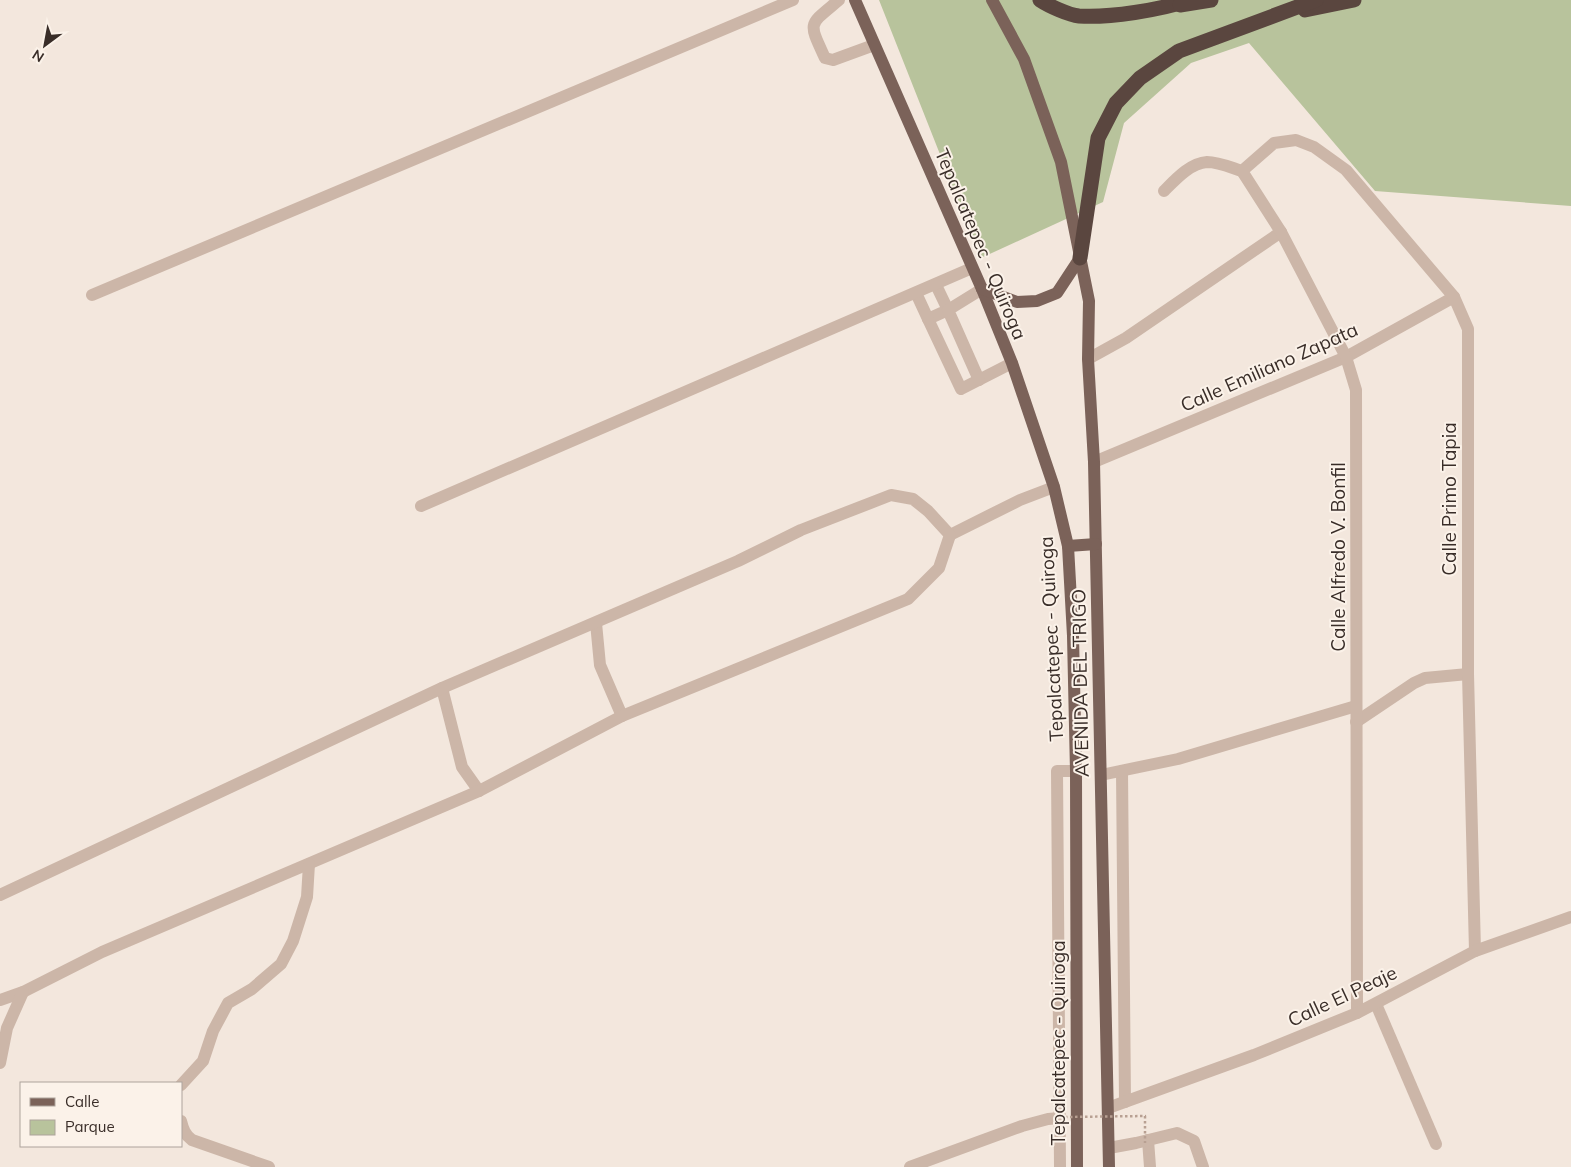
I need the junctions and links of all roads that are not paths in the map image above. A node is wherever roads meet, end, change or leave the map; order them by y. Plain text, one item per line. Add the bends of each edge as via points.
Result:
1 (793, 0) edge
2 (839, 0) edge
3 (855, 0) edge
4 (992, 0) edge
5 (1040, 0) edge
6 (1189, 0) edge
7 (1211, 0) edge
8 (1316, 0) edge
9 (1354, 0) edge
10 (1174, 6) junction
11 (1265, 18) junction
12 (874, 45) junction
13 (1242, 171) junction
14 (1164, 191) dead end
15 (1281, 232) junction
16 (1080, 258) junction
17 (972, 268) junction
18 (936, 285) junction
19 (982, 289) junction
20 (916, 293) junction
21 (92, 296) dead end
22 (1454, 297) junction
23 (948, 310) junction
24 (928, 319) junction
25 (960, 340) junction
26 (941, 348) junction
27 (1346, 357) junction
28 (1088, 358) junction
29 (1012, 364) junction
30 (979, 380) junction
31 (1094, 462) junction
32 (1054, 488) junction
33 (421, 506) dead end
34 (950, 535) junction
35 (1096, 544) junction
36 (1068, 546) junction
37 (596, 623) junction
38 (1468, 674) junction
39 (442, 688) junction
40 (1356, 706) junction
41 (622, 716) junction
42 (1356, 722) junction
43 (1076, 771) junction
44 (1122, 771) junction
45 (1101, 775) junction
46 (480, 791) junction
47 (309, 864) junction
48 (0, 895) edge
49 (1571, 917) edge
50 (1475, 951) junction
51 (23, 992) junction
52 (0, 1000) edge
53 (1376, 1004) junction
54 (1357, 1013) junction
55 (0, 1063) edge
56 (182, 1084) edge
57 (1125, 1102) junction
58 (1108, 1108) junction
59 (1063, 1118) junction
60 (182, 1128) edge
61 (1146, 1142) junction
62 (1436, 1144) dead end
63 (1109, 1148) junction
64 (269, 1167) edge
65 (910, 1167) edge
66 (1060, 1167) edge
67 (1077, 1167) edge
68 (1109, 1167) edge
69 (1150, 1167) edge
70 (1203, 1167) edge

1 - 21 street
2 - 12 street via 815,20 813,30 826,58 833,60
3 - 12 main road, Tepalcatepec - Quiroga
4 - 16 main road, AVENIDA DEL TRIGO via 1024,59 1061,162
5 - 10 highway via 1077,16 1112,15
6 - 10 highway
7 - 10 highway
8 - 11 highway
9 - 11 highway
11 - 16 highway via 1179,51 1140,78 1116,103 1098,138
12 - 17 main road, Tepalcatepec - Quiroga
13 - 14 street via 1207,162 1197,164
13 - 15 street, Calle Alfredo V. Bonfil
13 - 22 street, Calle Primo Tapia via 1274,143 1296,140 1314,148 1346,170
15 - 27 street, Calle Alfredo V. Bonfil
15 - 28 street via 1126,338
16 - 19 main road via 1057,292 1037,301 1017,302
16 - 28 main road, AVENIDA DEL TRIGO via 1089,301
17 - 18 street
17 - 19 main road, Tepalcatepec - Quiroga
18 - 20 street
18 - 23 street
19 - 23 street
19 - 29 main road, Tepalcatepec - Quiroga
20 - 24 street
20 - 33 street
22 - 27 street, Calle Emiliano Zapata
22 - 38 street, Calle Primo Tapia via 1468,329
23 - 24 street
23 - 25 street
24 - 26 street
25 - 26 street
25 - 30 street
26 - 30 street via 960,390
27 - 31 street, Calle Emiliano Zapata
27 - 40 street, Calle Alfredo V. Bonfil via 1356,390
28 - 31 main road, AVENIDA DEL TRIGO
29 - 30 street
29 - 32 main road, Tepalcatepec - Quiroga
31 - 35 main road, AVENIDA DEL TRIGO
32 - 34 street via 1020,500
32 - 36 main road, Tepalcatepec - Quiroga
34 - 37 street via 913,499 891,495 800,530
34 - 41 street via 939,568 908,598
35 - 36 main road
35 - 45 main road, AVENIDA DEL TRIGO
36 - 43 main road, Tepalcatepec - Quiroga
37 - 39 street
37 - 41 street via 600,665
38 - 42 street via 1414,682
38 - 50 street, Calle Primo Tapia
39 - 46 street via 462,767
39 - 48 street
40 - 42 street, Calle Alfredo V. Bonfil
40 - 44 street via 1178,759
41 - 46 street
42 - 54 street, Calle Alfredo V. Bonfil
43 - 59 street via 1057,771
43 - 67 main road, Tepalcatepec - Quiroga
44 - 45 street
44 - 57 street
45 - 58 main road, AVENIDA DEL TRIGO
46 - 47 street
47 - 51 street via 102,952
47 - 56 street via 307,897 294,941 281,964 252,989 228,1003 213,1031 203,1061
49 - 50 street, Calle El Peaje
50 - 53 street, Calle El Peaje
51 - 52 street
51 - 55 street via 7,1028
53 - 54 street, Calle El Peaje
53 - 62 street
54 - 57 street, Calle El Peaje
57 - 58 street, Calle El Peaje
58 - 63 main road, AVENIDA DEL TRIGO
59 - 65 street via 1022,1126
59 - 66 street
60 - 64 street via 192,1140
61 - 63 street
61 - 69 street
61 - 70 street via 1178,1133 1194,1141
63 - 68 main road, AVENIDA DEL TRIGO

